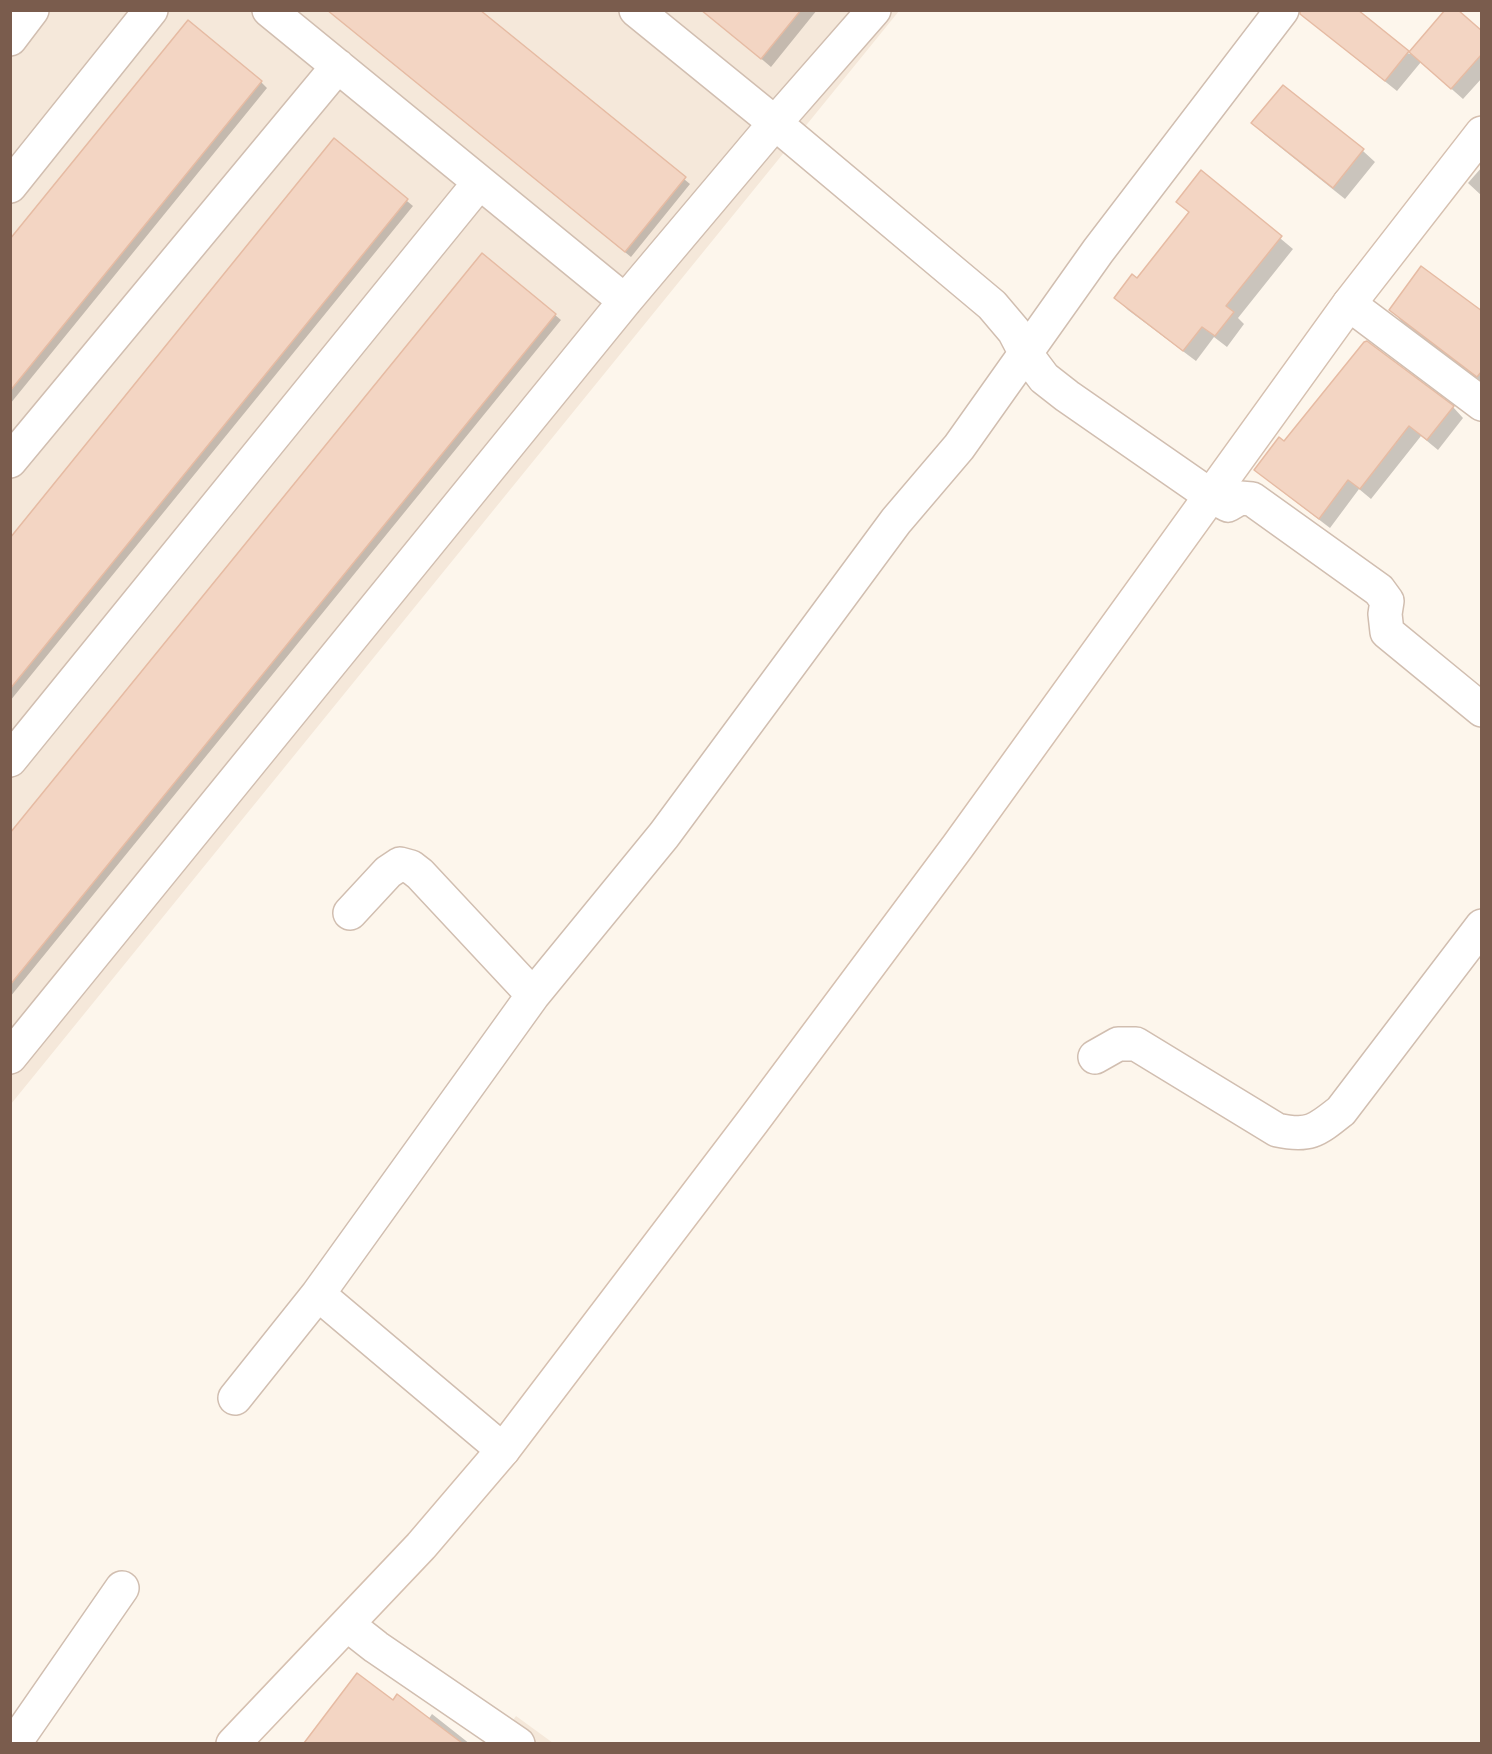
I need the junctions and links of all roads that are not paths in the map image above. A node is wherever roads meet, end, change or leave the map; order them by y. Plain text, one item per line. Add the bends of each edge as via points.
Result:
1 (32, 10) edge
2 (152, 10) edge
3 (269, 10) edge
4 (636, 10) edge
5 (874, 10) edge
6 (1282, 10) edge
7 (10, 39) edge
8 (338, 66) junction
9 (775, 123) junction
10 (1482, 133) edge
11 (479, 183) junction
12 (10, 186) edge
13 (625, 301) junction
14 (1371, 321) junction
15 (1026, 354) junction
16 (1482, 404) edge
17 (10, 461) edge
18 (1211, 496) junction
19 (1482, 710) edge
20 (10, 760) edge
21 (350, 913) dead end
22 (1482, 926) edge
23 (533, 995) junction
24 (10, 1057) edge
25 (1095, 1057) dead end
26 (318, 1294) junction
27 (235, 1398) dead end
28 (503, 1450) junction
29 (122, 1588) dead end
30 (360, 1634) junction
31 (14, 1743) edge
32 (233, 1743) edge
33 (518, 1743) edge

1 - 7 street
2 - 12 street
3 - 8 street
4 - 9 street
5 - 9 street
6 - 15 street via 1098,251
8 - 11 street
8 - 17 street
9 - 13 street
9 - 15 street via 992,305 1014,331
10 - 14 street
11 - 13 street
11 - 20 street
13 - 24 street
14 - 16 street
14 - 18 street
15 - 18 street via 1044,378 1067,396
15 - 23 street via 959,447 896,521 664,835
18 - 19 street via 1228,505 1240,498 1252,499 1379,590 1387,601 1386,632
18 - 28 street via 958,846
21 - 23 street via 388,872 400,864 411,867
22 - 25 street via 1341,1111 1318,1129 1296,1134 1277,1130 1136,1044 1118,1044
23 - 26 street
26 - 27 street
26 - 28 street
28 - 30 street
29 - 31 street
30 - 32 street
30 - 33 street

